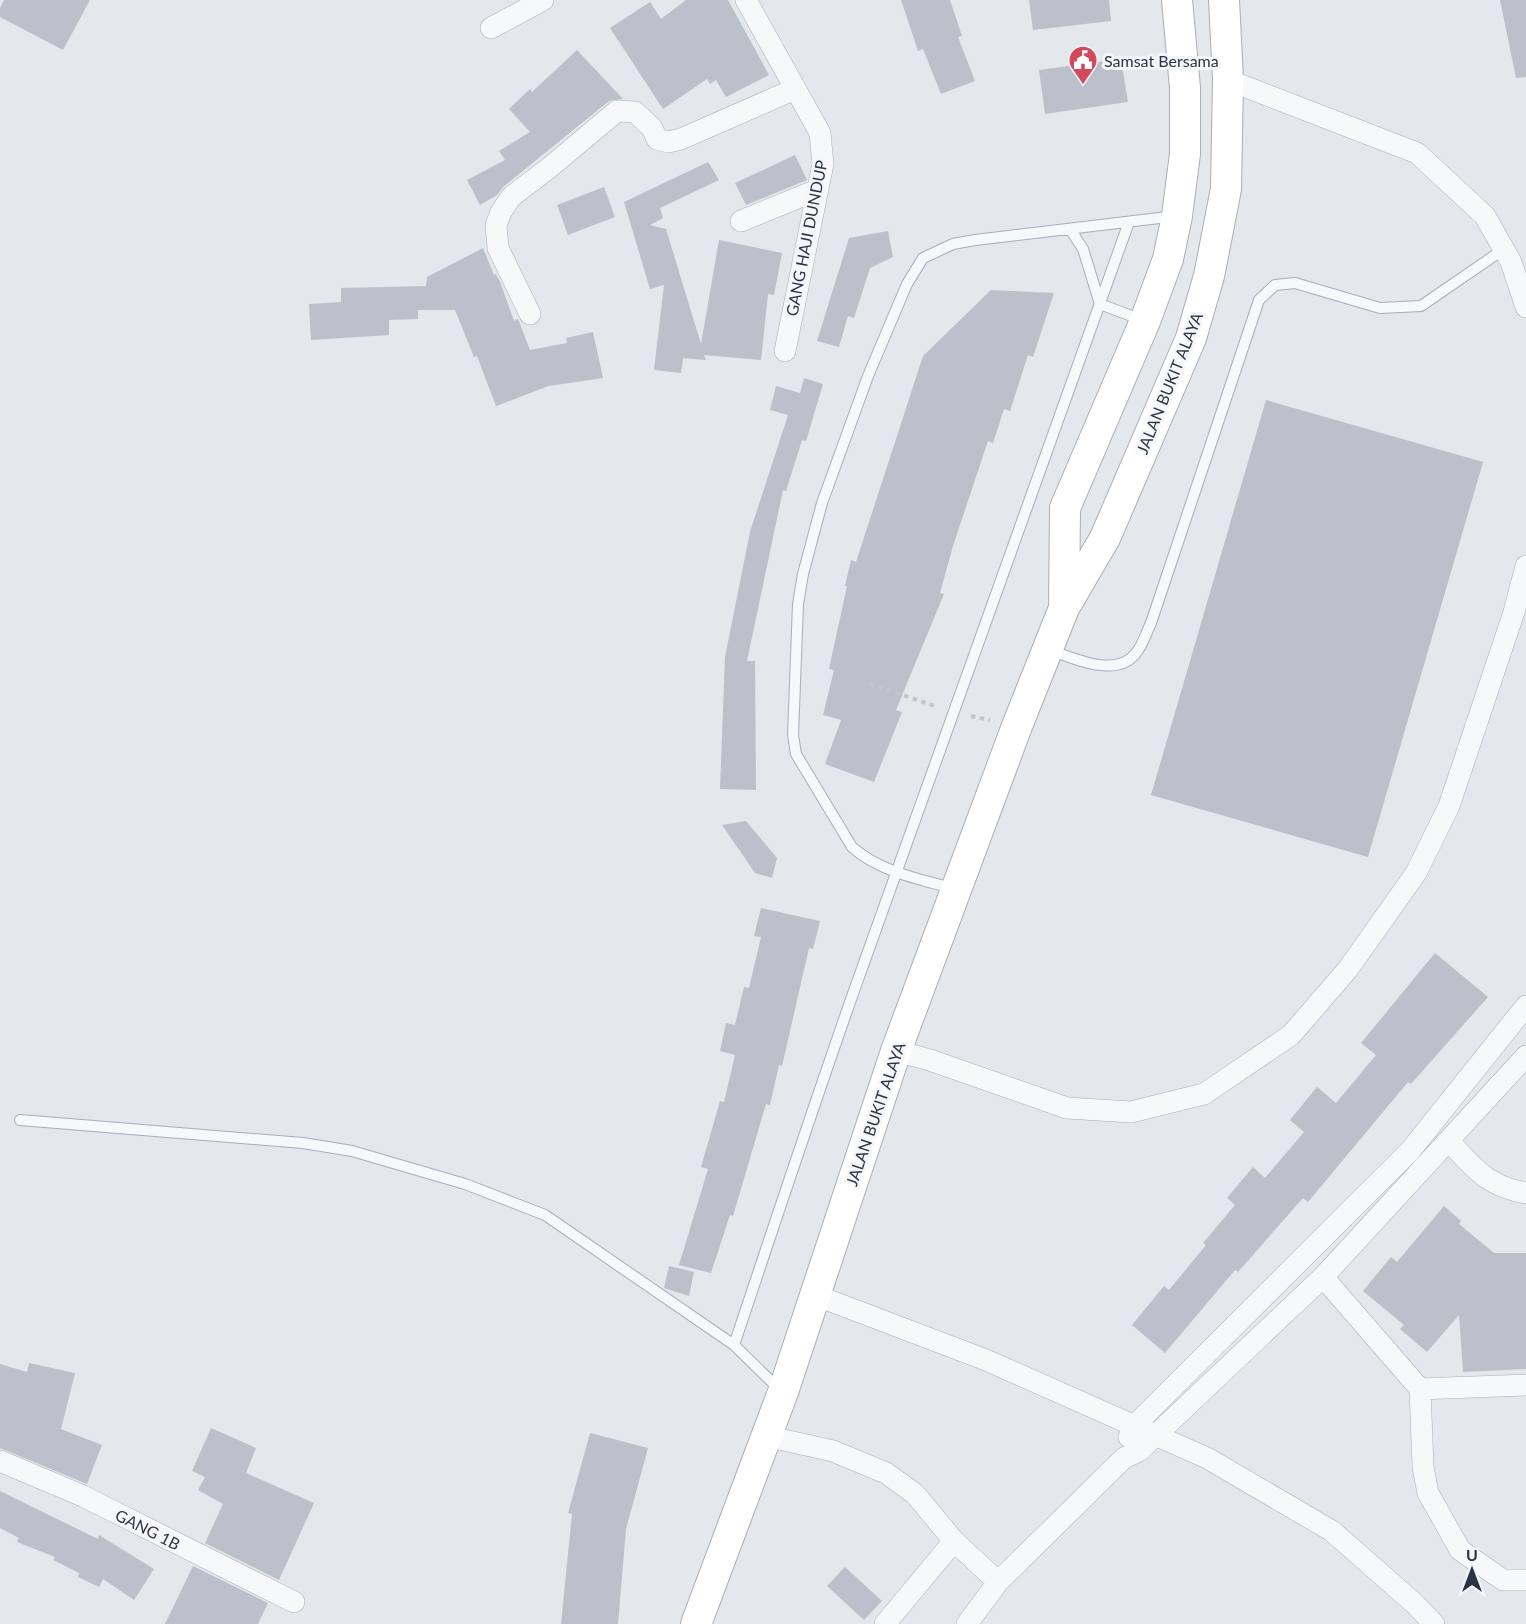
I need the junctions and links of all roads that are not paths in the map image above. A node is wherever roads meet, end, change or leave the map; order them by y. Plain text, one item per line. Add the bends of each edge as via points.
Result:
1 (543, 0) edge
2 (746, 0) edge
3 (1177, 0) edge
4 (1224, 0) edge
5 (491, 28) dead end
6 (1228, 80) junction
7 (795, 89) junction
8 (817, 190) junction
9 (1177, 216) junction
10 (741, 221) dead end
11 (1129, 222) junction
12 (1070, 229) junction
13 (1504, 249) junction
14 (1100, 304) junction
15 (1526, 308) edge
16 (530, 314) dead end
17 (1145, 321) junction
18 (1191, 338) junction
19 (785, 351) dead end
20 (1526, 566) edge
21 (1064, 608) junction
22 (1048, 649) junction
23 (897, 873) junction
24 (956, 889) junction
25 (1526, 1008) edge
26 (896, 1052) junction
27 (1526, 1056) edge
28 (20, 1120) dead end
29 (1449, 1141) junction
30 (1526, 1192) edge
31 (1323, 1276) junction
32 (815, 1295) junction
33 (734, 1345) junction
34 (1526, 1385) edge
35 (1420, 1389) junction
36 (783, 1392) junction
37 (1134, 1426) junction
38 (1155, 1435) junction
39 (766, 1436) junction
40 (1124, 1458) junction
41 (0, 1461) edge
42 (954, 1541) junction
43 (1526, 1580) edge
44 (998, 1582) junction
45 (294, 1602) dead end
46 (696, 1624) edge
47 (885, 1624) edge
48 (967, 1624) edge
49 (1434, 1624) edge

1 - 5 street
2 - 7 street, GANG HAJI DUNDUP
3 - 9 street, JALAN BUKIT ALAYA via 1185,88 1185,154
4 - 6 street, JALAN BUKIT ALAYA
6 - 13 street via 1417,153 1485,216
6 - 18 street, JALAN BUKIT ALAYA via 1226,189 1209,276
7 - 8 street, GANG HAJI DUNDUP via 820,133 823,164
7 - 16 street via 668,142 657,139 635,112 617,111 511,197 496,225 498,248
8 - 10 street
8 - 19 street, GANG HAJI DUNDUP
9 - 11 lane
9 - 17 street, JALAN BUKIT ALAYA via 1168,259
11 - 12 lane
11 - 14 lane
12 - 14 lane via 1083,249
12 - 23 lane via 953,244 923,258 907,284 868,376 822,503 808,554 798,604 793,735 796,754 852,847 865,858
13 - 15 street
13 - 22 lane via 1421,306 1380,308 1295,283 1275,285 1259,300 1151,624 1136,655 1119,665 1086,663
14 - 17 lane
14 - 23 lane
17 - 18 street
17 - 21 street, JALAN BUKIT ALAYA via 1065,508
18 - 21 street, JALAN BUKIT ALAYA via 1105,538
20 - 26 street via 1449,806 1416,873 1348,969 1291,1035 1204,1094 1131,1112 1067,1108
21 - 22 street, JALAN BUKIT ALAYA
22 - 24 street, JALAN BUKIT ALAYA
23 - 24 lane
23 - 33 lane
24 - 26 street, JALAN BUKIT ALAYA
25 - 37 street via 1410,1151
26 - 32 street, JALAN BUKIT ALAYA
27 - 29 street
28 - 33 lane via 303,1143 352,1151 465,1184 545,1215
29 - 30 street via 1481,1176 1506,1190
29 - 31 street
31 - 35 street
31 - 38 street
32 - 36 street, JALAN BUKIT ALAYA
32 - 37 street via 986,1360
33 - 36 lane
34 - 35 street
35 - 43 street via 1428,1493 1461,1550 1503,1580
36 - 39 street, JALAN BUKIT ALAYA
37 - 38 street
37 - 40 street via 1125,1444
38 - 40 street via 1139,1451
38 - 49 street via 1207,1458 1332,1531
39 - 42 street via 832,1451 886,1473 915,1494
39 - 46 street, JALAN BUKIT ALAYA
40 - 44 street
41 - 45 street, GANG 1B via 83,1496
42 - 44 street
42 - 47 street
44 - 48 street

